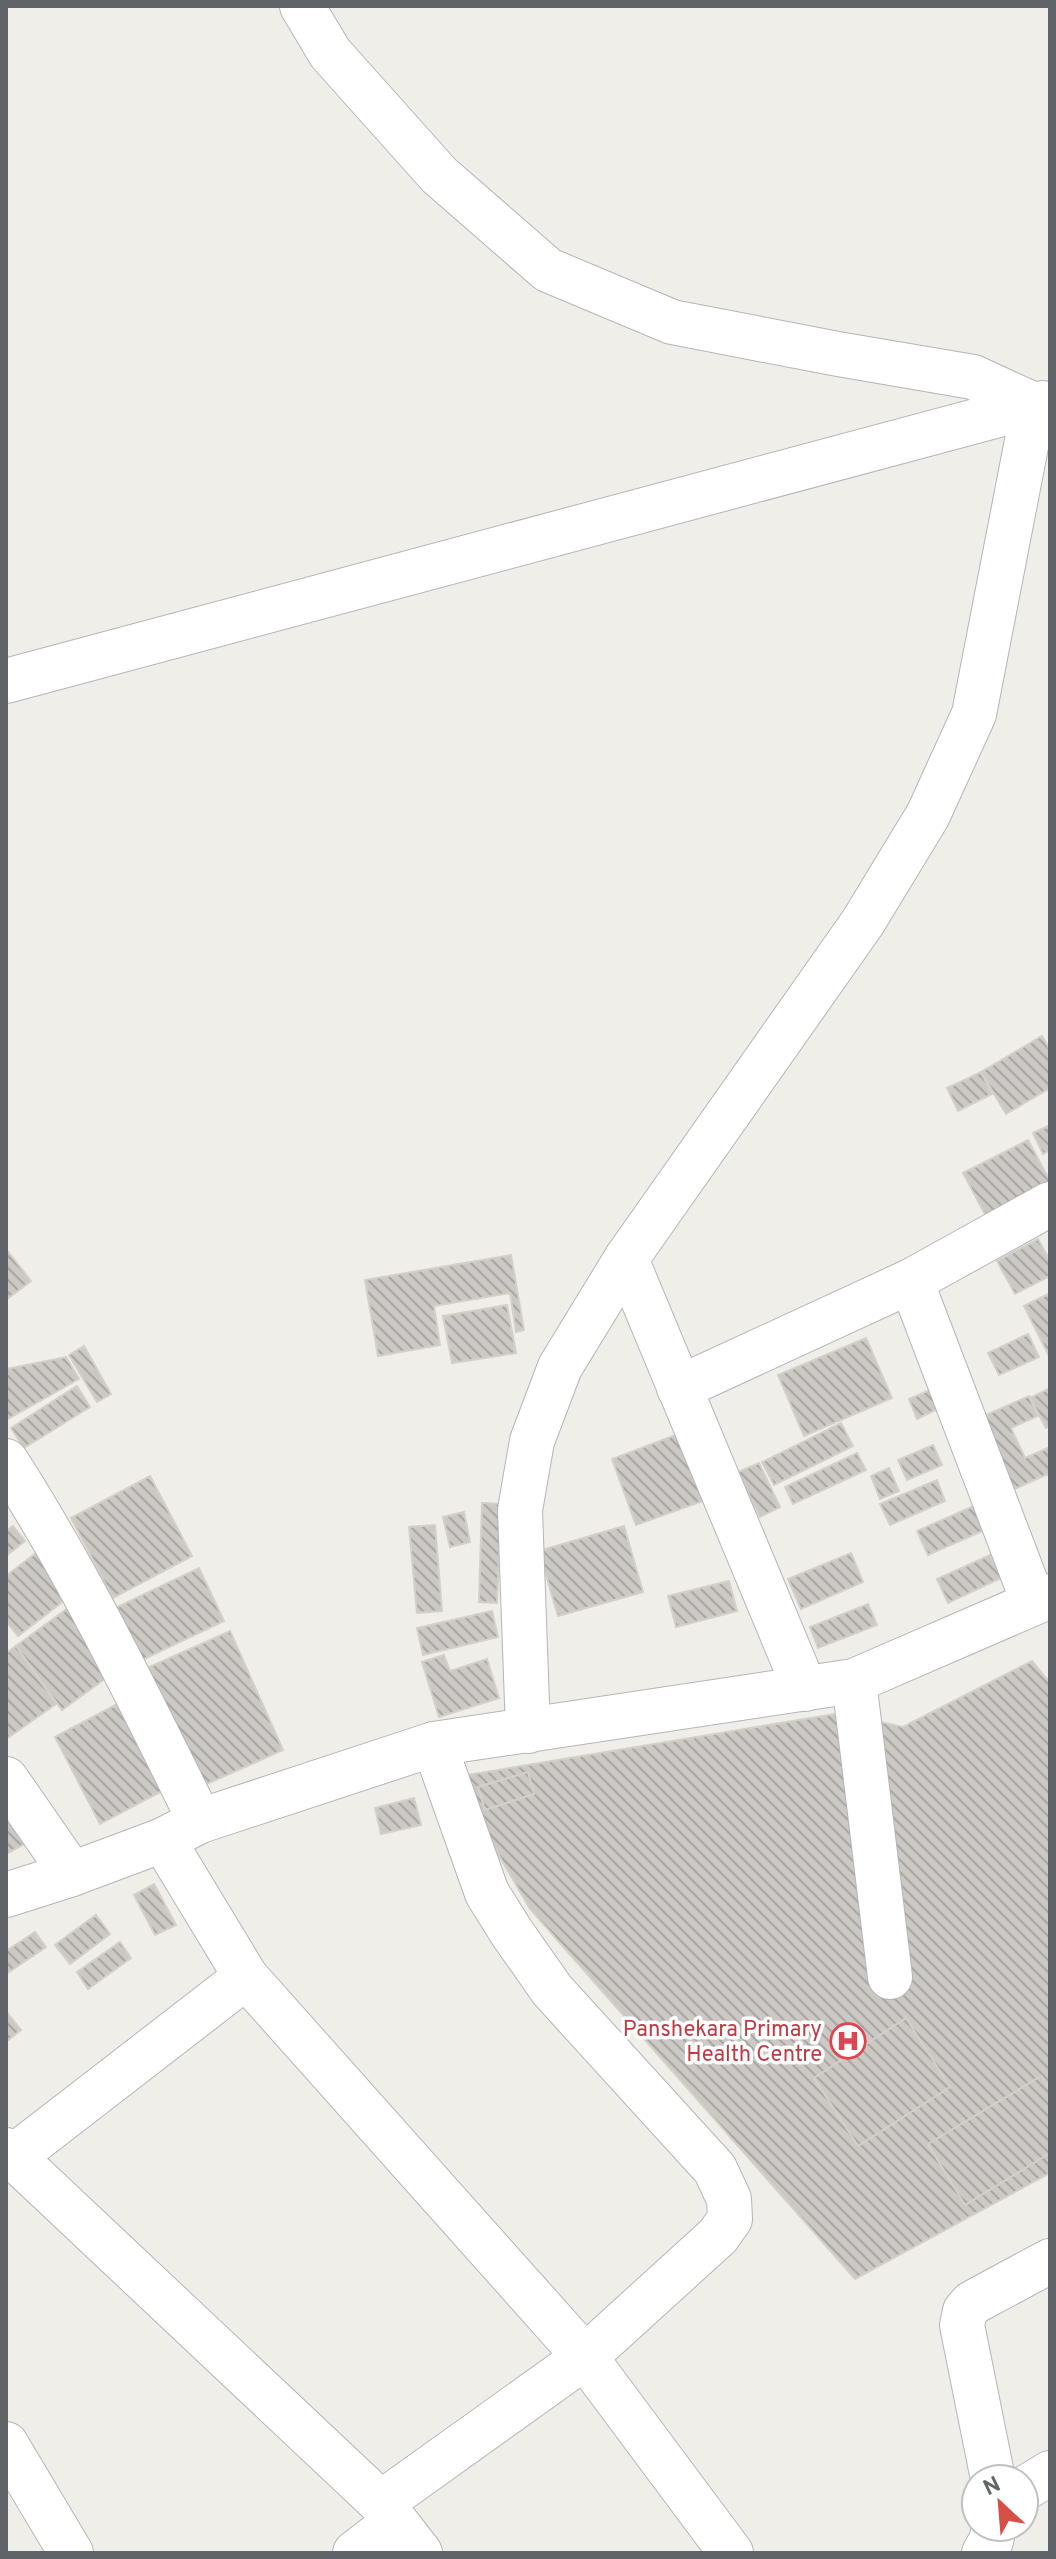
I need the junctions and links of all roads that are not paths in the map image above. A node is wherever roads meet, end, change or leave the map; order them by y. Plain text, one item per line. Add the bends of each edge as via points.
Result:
1 (302, 6) edge
2 (1042, 403) edge
3 (6, 681) edge
4 (1050, 1204) edge
5 (626, 1259) junction
6 (911, 1281) junction
7 (679, 1388) junction
8 (6, 1461) edge
9 (1042, 1598) edge
10 (854, 1681) junction
11 (805, 1689) junction
12 (528, 1731) junction
13 (434, 1744) junction
14 (6, 1779) edge
15 (181, 1830) junction
16 (72, 1874) junction
17 (6, 1895) edge
18 (246, 1977) junction
19 (890, 1977) dead end
20 (9, 2154) edge
21 (1050, 2261) edge
22 (585, 2357) junction
23 (6, 2444) edge
24 (990, 2463) edge
25 (399, 2526) edge
26 (71, 2553) edge
27 (355, 2553) edge
28 (731, 2553) edge

1 - 2 street via 330,53 439,175 548,270 672,322 973,377
2 - 3 street
2 - 5 street via 974,714 928,815 863,922
4 - 6 street
5 - 7 street
5 - 12 street via 560,1367 532,1441 520,1510
6 - 7 street
6 - 9 street
7 - 11 street
8 - 15 street via 127,1673
9 - 10 street
10 - 11 street
10 - 19 street
11 - 12 street
12 - 13 street
13 - 15 street
13 - 22 street via 487,1893 512,1933 552,1990 715,2169 729,2199 730,2219 718,2236
14 - 16 street
15 - 16 street
15 - 18 street
16 - 17 street
18 - 20 street
18 - 22 street
20 - 25 street
21 - 24 street via 965,2311 962,2325
22 - 25 street
22 - 28 street
23 - 26 street
25 - 27 street

